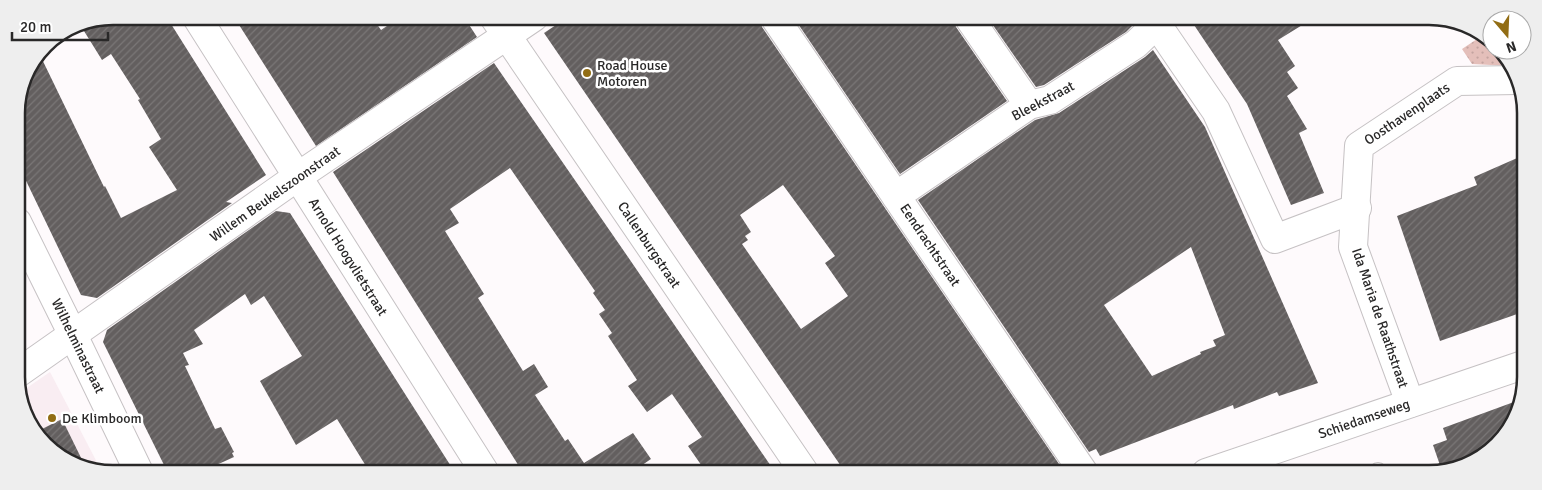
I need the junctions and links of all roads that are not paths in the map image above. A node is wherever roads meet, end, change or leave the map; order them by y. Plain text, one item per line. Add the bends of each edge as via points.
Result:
1 (202, 25) edge
2 (780, 25) edge
3 (974, 25) edge
4 (1155, 25) edge
5 (1162, 25) edge
6 (500, 27) edge
7 (1510, 80) edge
8 (1029, 105) junction
9 (297, 178) junction
10 (896, 196) junction
11 (1357, 208) junction
12 (25, 238) edge
13 (74, 335) junction
14 (1517, 367) edge
15 (25, 368) edge
16 (1410, 403) junction
17 (136, 465) edge
18 (480, 465) edge
19 (799, 465) edge
20 (1079, 465) edge
21 (1229, 465) edge

1 - 9 street, Arnold Hoogvlietstraat
2 - 10 street, Eendrachtstraat
3 - 8 street
4 - 8 street, Bleekstraat via 1136,44 1050,100
5 - 11 street via 1216,111 1275,239
6 - 9 street, Willem Beukelszoonstraat
6 - 19 street, Callenburgstraat
7 - 11 street, Oosthavenplaats via 1457,81 1359,146
8 - 10 street, Bleekstraat
9 - 13 street, Willem Beukelszoonstraat
9 - 18 street, Arnold Hoogvlietstraat
10 - 20 street, Eendrachtstraat
11 - 16 street, Ida Maria de Raathstraat via 1354,247
12 - 13 street, Wilhelminastraat
13 - 15 street, Willem Beukelszoonstraat
13 - 17 street, Wilhelminastraat
14 - 16 street, Schiedamseweg
16 - 21 street, Schiedamseweg

